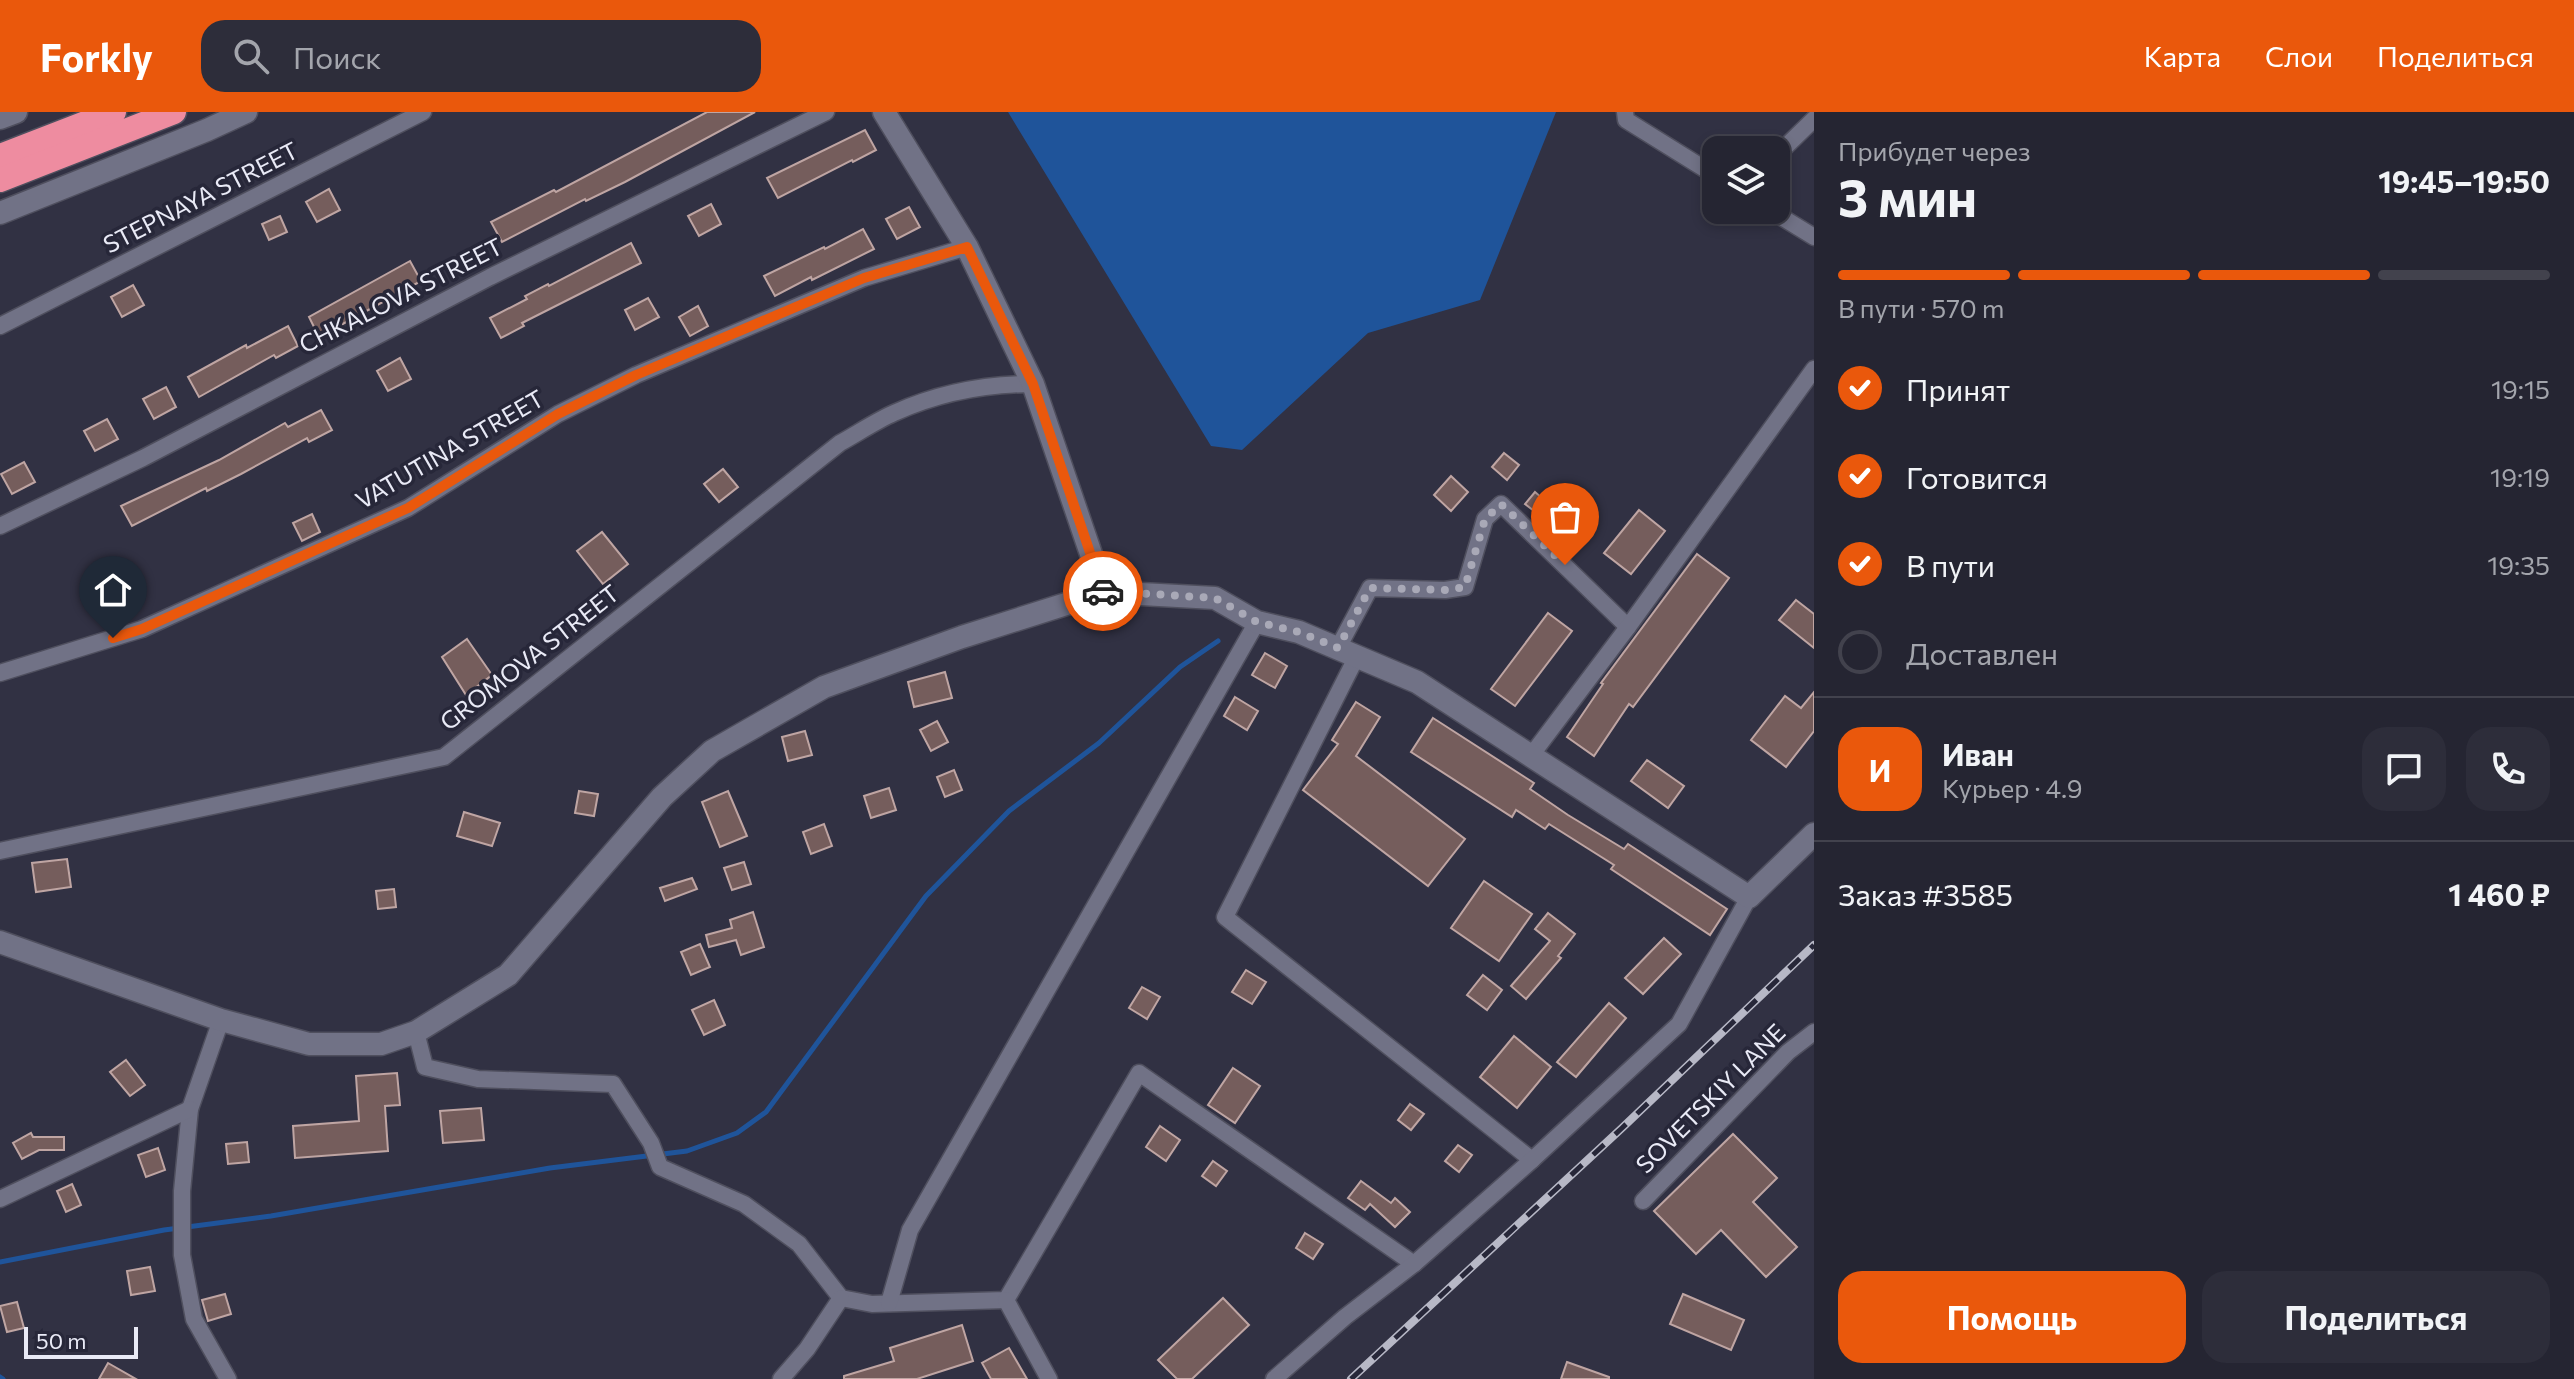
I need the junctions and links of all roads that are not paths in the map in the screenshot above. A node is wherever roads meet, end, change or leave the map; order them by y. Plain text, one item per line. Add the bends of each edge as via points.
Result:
1 (16, 112) edge
2 (114, 112) edge
3 (174, 112) edge
4 (246, 112) edge
5 (423, 112) edge
6 (826, 112) edge
7 (884, 112) edge
8 (1626, 116) edge
9 (0, 118) edge
10 (1814, 119) edge
11 (1790, 142) edge
12 (0, 156) edge
13 (1702, 167) edge
14 (0, 180) edge
15 (0, 213) edge
16 (1790, 222) edge
17 (1814, 237) edge
18 (967, 247) junction
19 (0, 326) edge
20 (1814, 369) edge
21 (1033, 384) junction
22 (0, 526) edge
23 (1104, 592) junction
24 (1257, 622) junction
25 (1628, 627) junction
26 (1348, 652) junction
27 (0, 673) edge
28 (1530, 757) junction
29 (1814, 834) edge
30 (0, 851) edge
31 (1749, 897) junction
32 (0, 942) edge
33 (221, 1020) junction
34 (416, 1032) junction
35 (1814, 1032) edge
36 (190, 1109) junction
37 (1532, 1160) junction
38 (0, 1199) edge
39 (1643, 1201) dead end
40 (1414, 1264) junction
41 (841, 1298) junction
42 (1006, 1300) junction
43 (889, 1303) junction
44 (228, 1379) edge
45 (781, 1379) edge
46 (1049, 1379) edge
47 (1274, 1379) edge

1 - 9 main road
2 - 12 highway
3 - 14 highway
4 - 15 main road
5 - 19 street, STEPNAYA STREET
6 - 22 street, CHKALOVA STREET
7 - 18 main road
8 - 13 street
10 - 11 street
16 - 17 street
18 - 21 main road
18 - 27 street, VATUTINA STREET via 864,278 636,375 558,414 408,508 142,629
20 - 25 street
21 - 23 main road
21 - 30 street, GROMOVA STREET via 953,393 894,413 840,443 444,757
23 - 24 main road via 1215,598
23 - 34 main road via 824,687 712,751 662,797 508,975
24 - 26 main road
24 - 43 street via 910,1230
25 - 26 street via 1501,504 1485,519 1465,587 1370,588
25 - 28 street
26 - 28 main road via 1417,682
26 - 37 street via 1225,917
28 - 31 main road
29 - 31 main road
31 - 37 street via 1679,1024
32 - 33 main road
33 - 34 main road via 309,1044 381,1044
33 - 36 street
34 - 41 street via 425,1067 478,1079 613,1084 660,1167 744,1204 799,1244
35 - 39 street, SOVETSKIY LANE via 1788,1052
36 - 38 street
36 - 44 street via 182,1255 194,1319
37 - 40 street
40 - 42 street via 1139,1073
40 - 47 street
41 - 43 street
41 - 45 street
42 - 43 street
42 - 46 street

